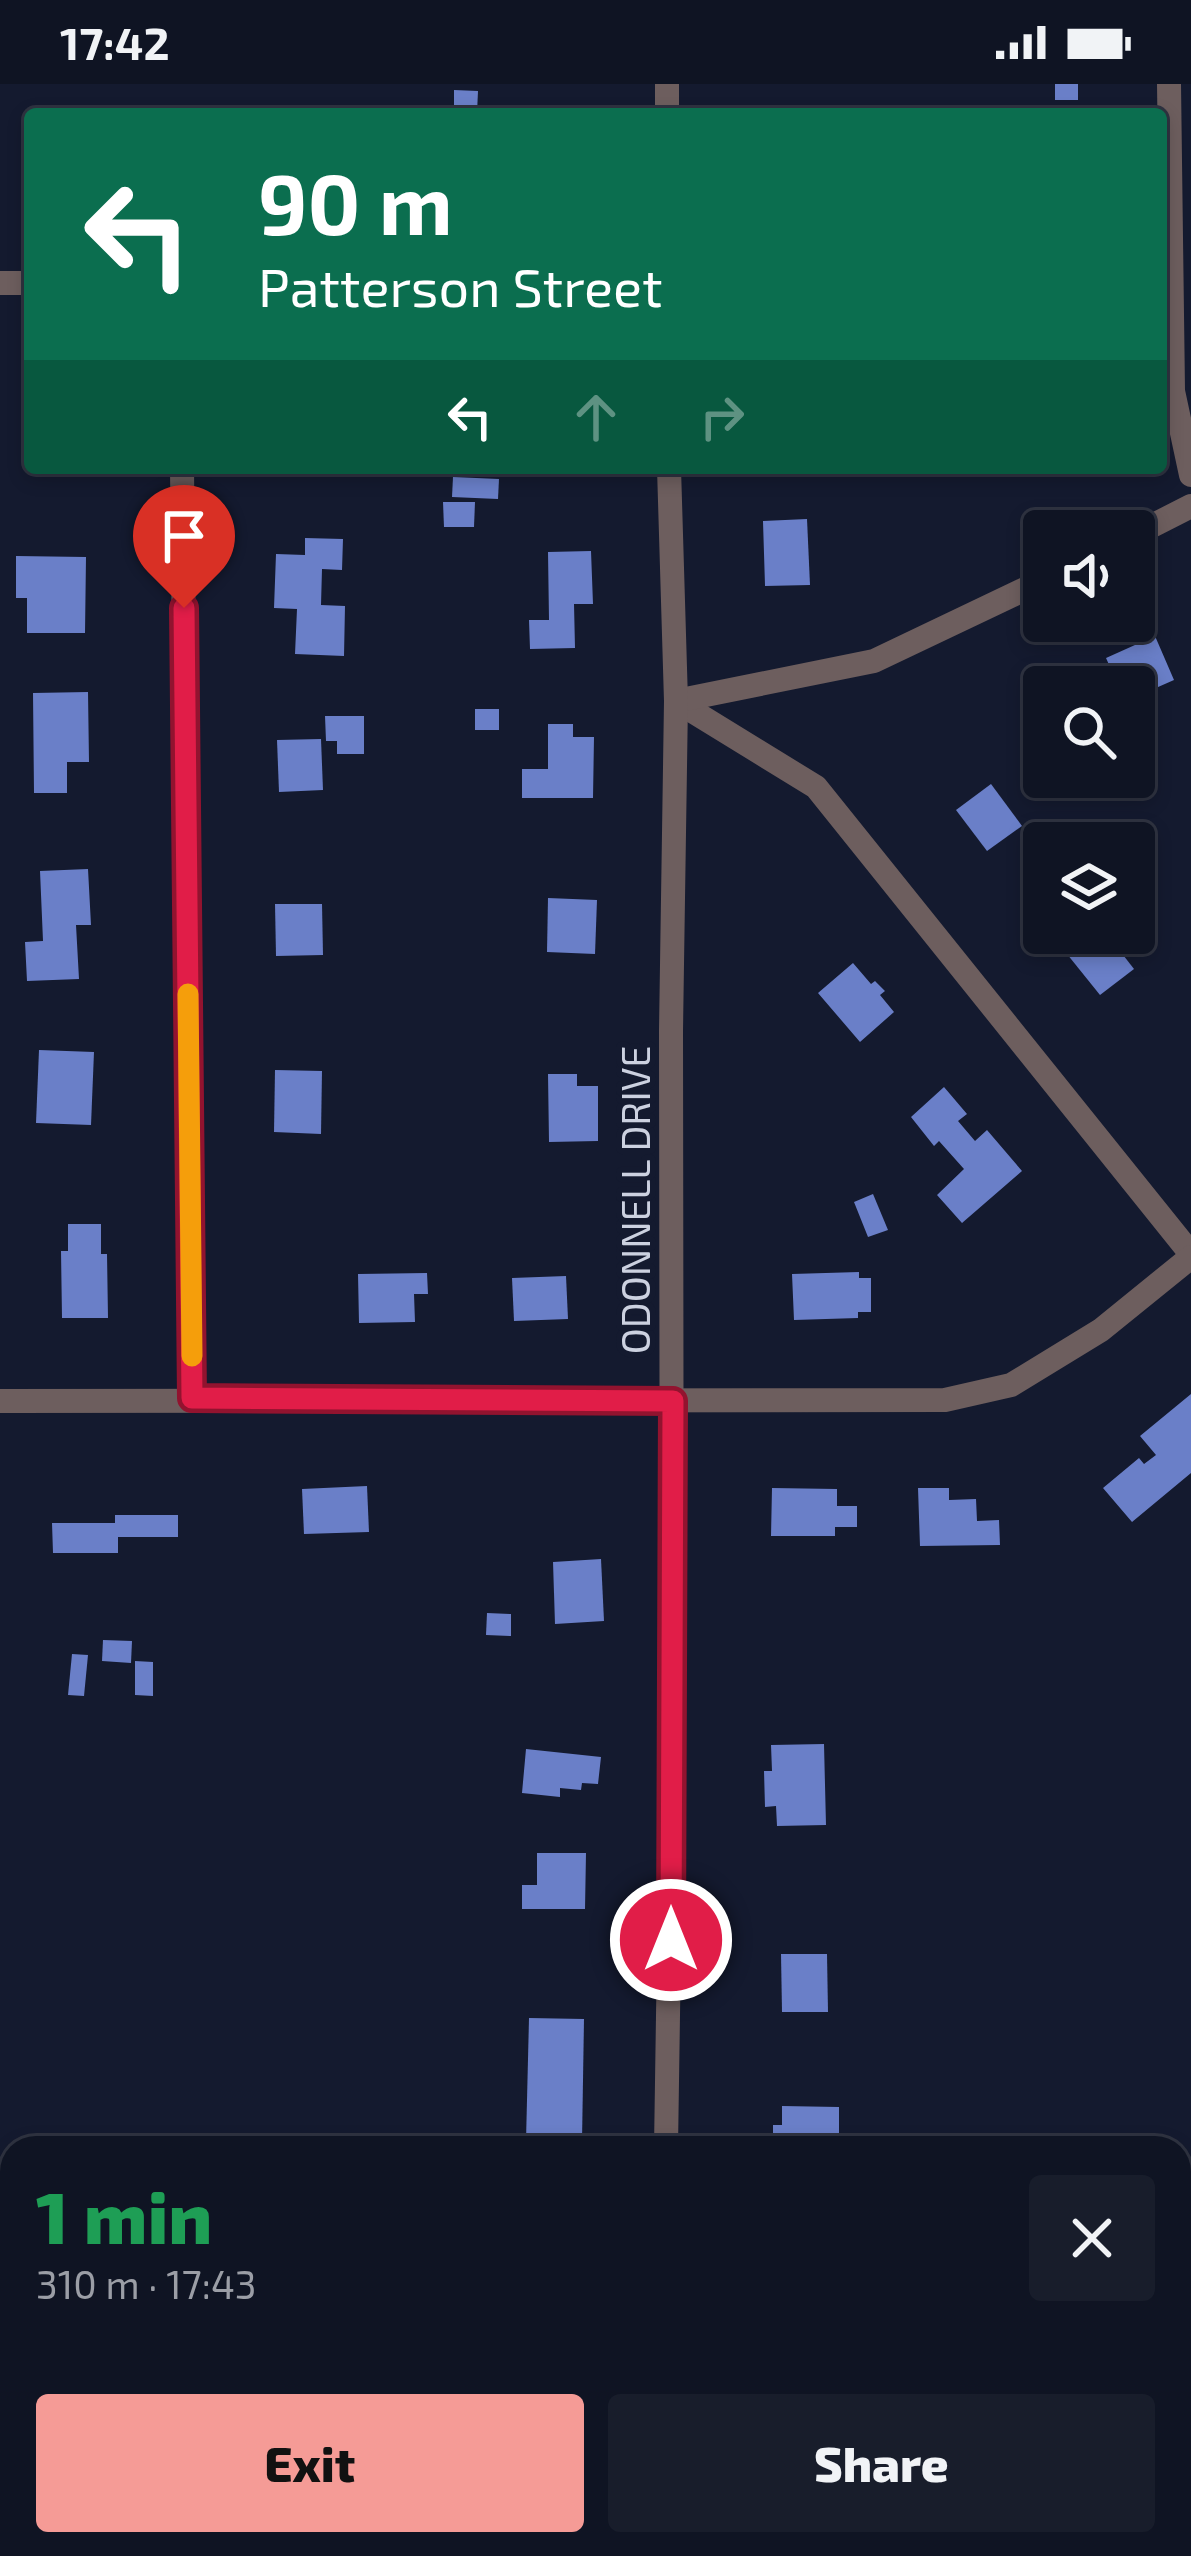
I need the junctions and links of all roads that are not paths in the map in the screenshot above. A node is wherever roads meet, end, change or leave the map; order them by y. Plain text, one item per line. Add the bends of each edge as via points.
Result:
1 (1169, 84) edge
2 (182, 474) edge
3 (669, 474) edge
4 (1191, 476) edge
5 (1191, 506) edge
6 (1155, 524) edge
7 (1023, 590) edge
8 (676, 701) junction
9 (1191, 1256) edge
10 (192, 1398) junction
11 (0, 1401) edge
12 (673, 1401) junction
13 (666, 2136) edge

1 - 4 street via 1172,391
2 - 10 street
3 - 8 street, ODONNELL DRIVE
5 - 6 street
7 - 8 street via 874,661
8 - 9 street via 816,787
8 - 12 street, ODONNELL DRIVE
9 - 12 street via 1101,1330 1011,1385 945,1400
10 - 11 street
10 - 12 street
12 - 13 street, ODONNELL DRIVE

